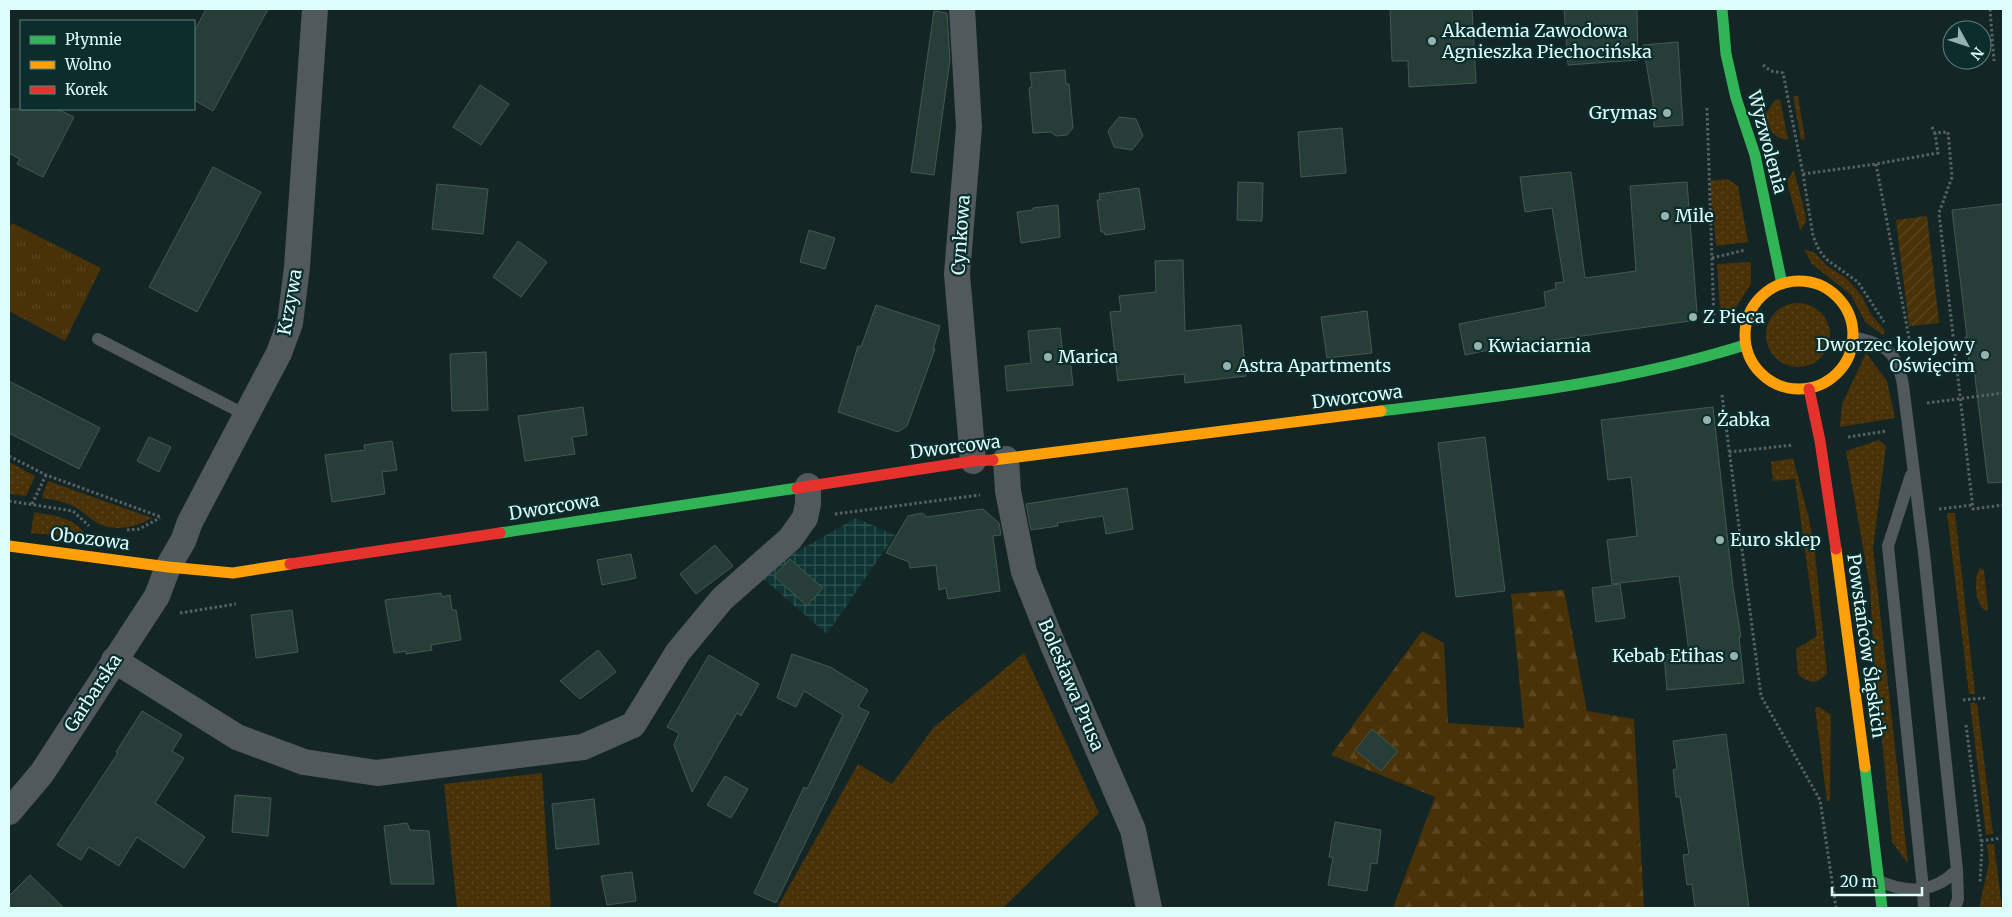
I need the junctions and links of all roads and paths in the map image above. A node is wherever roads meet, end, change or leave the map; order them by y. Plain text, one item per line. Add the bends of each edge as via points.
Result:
1 (315, 9) edge
2 (962, 9) edge
3 (1722, 9) edge
4 (1990, 9) edge
5 (1994, 61) dead end
6 (1763, 65) dead end
7 (1707, 104) dead end
8 (1932, 126) dead end
9 (1935, 134) junction
10 (1876, 164) junction
11 (1803, 174) junction
12 (1746, 250) dead end
13 (1712, 258) junction
14 (1782, 284) junction
15 (1714, 322) dead end
16 (1888, 328) dead end
17 (1853, 337) junction
18 (98, 339) dead end
19 (1745, 345) junction
20 (1911, 348) dead end
21 (1809, 389) junction
22 (2003, 393) edge
23 (1722, 395) dead end
24 (1960, 398) junction
25 (1924, 403) dead end
26 (246, 415) junction
27 (9, 456) edge
28 (1006, 458) junction
29 (973, 461) junction
30 (1912, 470) junction
31 (46, 475) junction
32 (808, 486) junction
33 (1008, 491) junction
34 (9, 501) edge
35 (32, 504) junction
36 (1973, 505) junction
37 (2003, 505) edge
38 (1938, 509) dead end
39 (805, 518) junction
40 (92, 528) dead end
41 (123, 531) dead end
42 (9, 546) edge
43 (168, 567) junction
44 (239, 604) dead end
45 (171, 614) dead end
46 (114, 660) junction
47 (1985, 698) dead end
48 (1963, 700) dead end
49 (9, 812) edge
50 (2001, 838) dead end
51 (1981, 841) dead end
52 (1956, 870) junction
53 (1877, 880) junction
54 (1923, 889) junction
55 (1149, 908) edge
56 (1836, 908) edge
57 (1882, 908) edge
58 (1924, 908) edge
59 (1955, 908) edge

1 - 26 street, Krzywa via 298,267 290,323 279,353
2 - 29 street, Cynkowa via 969,127 957,274
3 - 14 street, Wyzwolenia via 1726,54 1736,98 1755,155
4 - 5 path
6 - 11 path via 1770,71 1783,73
7 - 13 path
8 - 9 path
9 - 10 path via 1938,153
9 - 24 path via 1948,132 1952,177 1939,213
10 - 11 path
10 - 20 path
11 - 16 path via 1813,236 1819,250 1826,259 1858,282
12 - 13 path
13 - 15 path
14 - 17 street via 1811,282 1825,288 1846,308 1852,322
14 - 19 street via 1756,301 1749,314
17 - 21 street via 1851,352 1835,376
17 - 30 lane via 1887,350 1899,367
18 - 26 lane
19 - 21 street via 1752,363 1765,378 1782,387
19 - 28 street, Dworcowa via 1697,360 1598,380 1423,406
21 - 53 street, Powstańców Śląskich via 1820,441 1857,695
22 - 24 path
23 - 56 path via 1761,696 1820,800
24 - 25 path
24 - 36 path
26 - 43 street, Krzywa
27 - 31 path
28 - 29 street, Dworcowa
28 - 33 street, Bolesława Prusa
29 - 32 street, Dworcowa
30 - 52 lane via 1924,553
30 - 54 lane via 1888,546
31 - 35 path
31 - 41 path via 162,517 140,528
32 - 39 street
32 - 43 street, Dworcowa via 233,573
33 - 39 path
33 - 55 street, Bolesława Prusa via 1024,572 1133,830
34 - 35 path
35 - 40 path via 73,511
36 - 37 path via 1973,509
36 - 38 path
39 - 46 street via 790,539 722,599 678,652 633,725 582,747 377,773 304,762 237,737
42 - 43 street, Obozowa
43 - 46 street, Garbarska via 157,596
44 - 45 path
46 - 49 street, Garbarska via 42,773
47 - 48 path
50 - 51 path
52 - 54 lane via 1947,880
52 - 59 lane via 1958,899
53 - 54 lane via 1896,889
53 - 57 street, Powstańców Śląskich
54 - 58 lane

